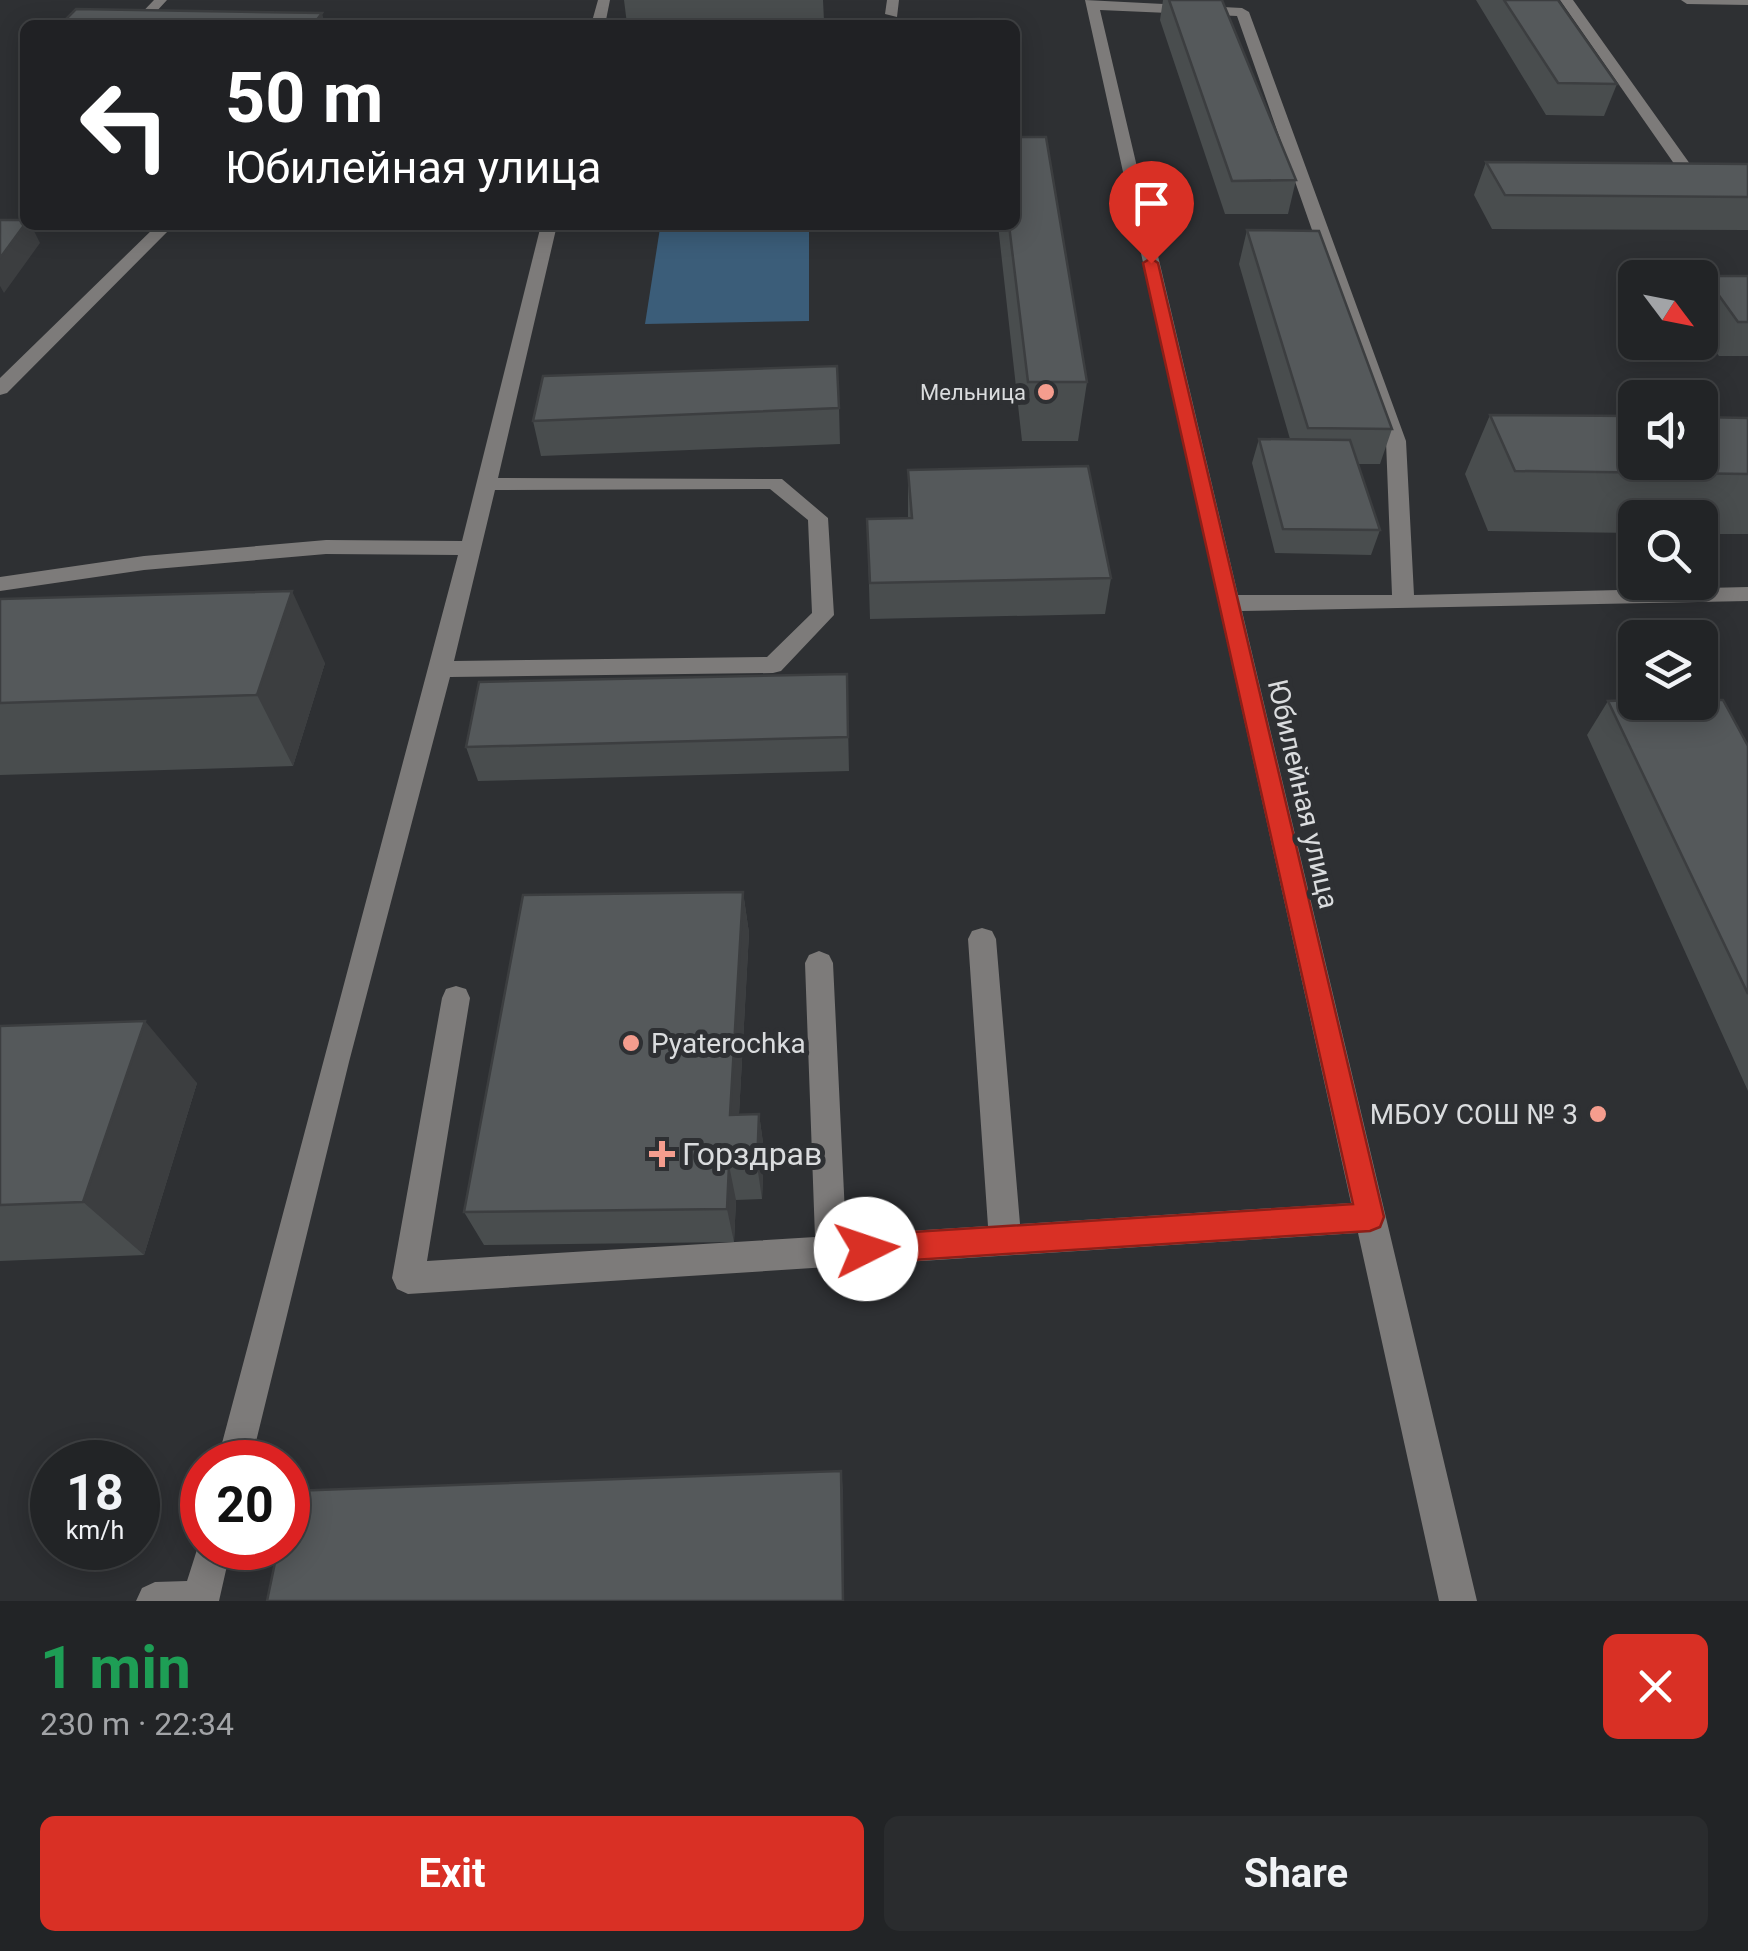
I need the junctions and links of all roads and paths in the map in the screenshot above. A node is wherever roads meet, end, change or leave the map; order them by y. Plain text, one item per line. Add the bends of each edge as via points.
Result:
1 (161, 0) edge
2 (1566, 0) edge
3 (1687, 0) edge
4 (1748, 2) edge
5 (1092, 3) edge
6 (142, 20) edge
7 (1679, 184) edge
8 (161, 230) edge
9 (548, 230) edge
10 (0, 389) edge
11 (484, 484) junction
12 (469, 548) junction
13 (0, 584) edge
14 (1748, 594) edge
15 (1228, 603) junction
16 (1403, 603) junction
17 (442, 669) junction
18 (982, 940) dead end
19 (819, 963) dead end
20 (456, 998) dead end
21 (1370, 1217) junction
22 (1005, 1239) junction
23 (831, 1251) junction
24 (240, 1440) edge
25 (208, 1570) edge
26 (200, 1600) edge
27 (155, 1601) edge
28 (1458, 1601) edge

1 - 6 street
2 - 7 street via 1706,185
3 - 4 street
5 - 15 street, Юбилейная улица
5 - 16 street via 1242,12 1396,441
8 - 10 street
9 - 11 street
11 - 12 street
11 - 17 street via 775,482 818,518 823,615 773,665
12 - 13 street via 326,547
12 - 17 street
14 - 16 street
15 - 16 street
15 - 21 street, Юбилейная улица
17 - 24 street
18 - 22 street
19 - 23 street
20 - 23 street via 408,1278
21 - 22 street
21 - 28 street, Юбилейная улица
22 - 23 street
25 - 26 street
26 - 27 street

